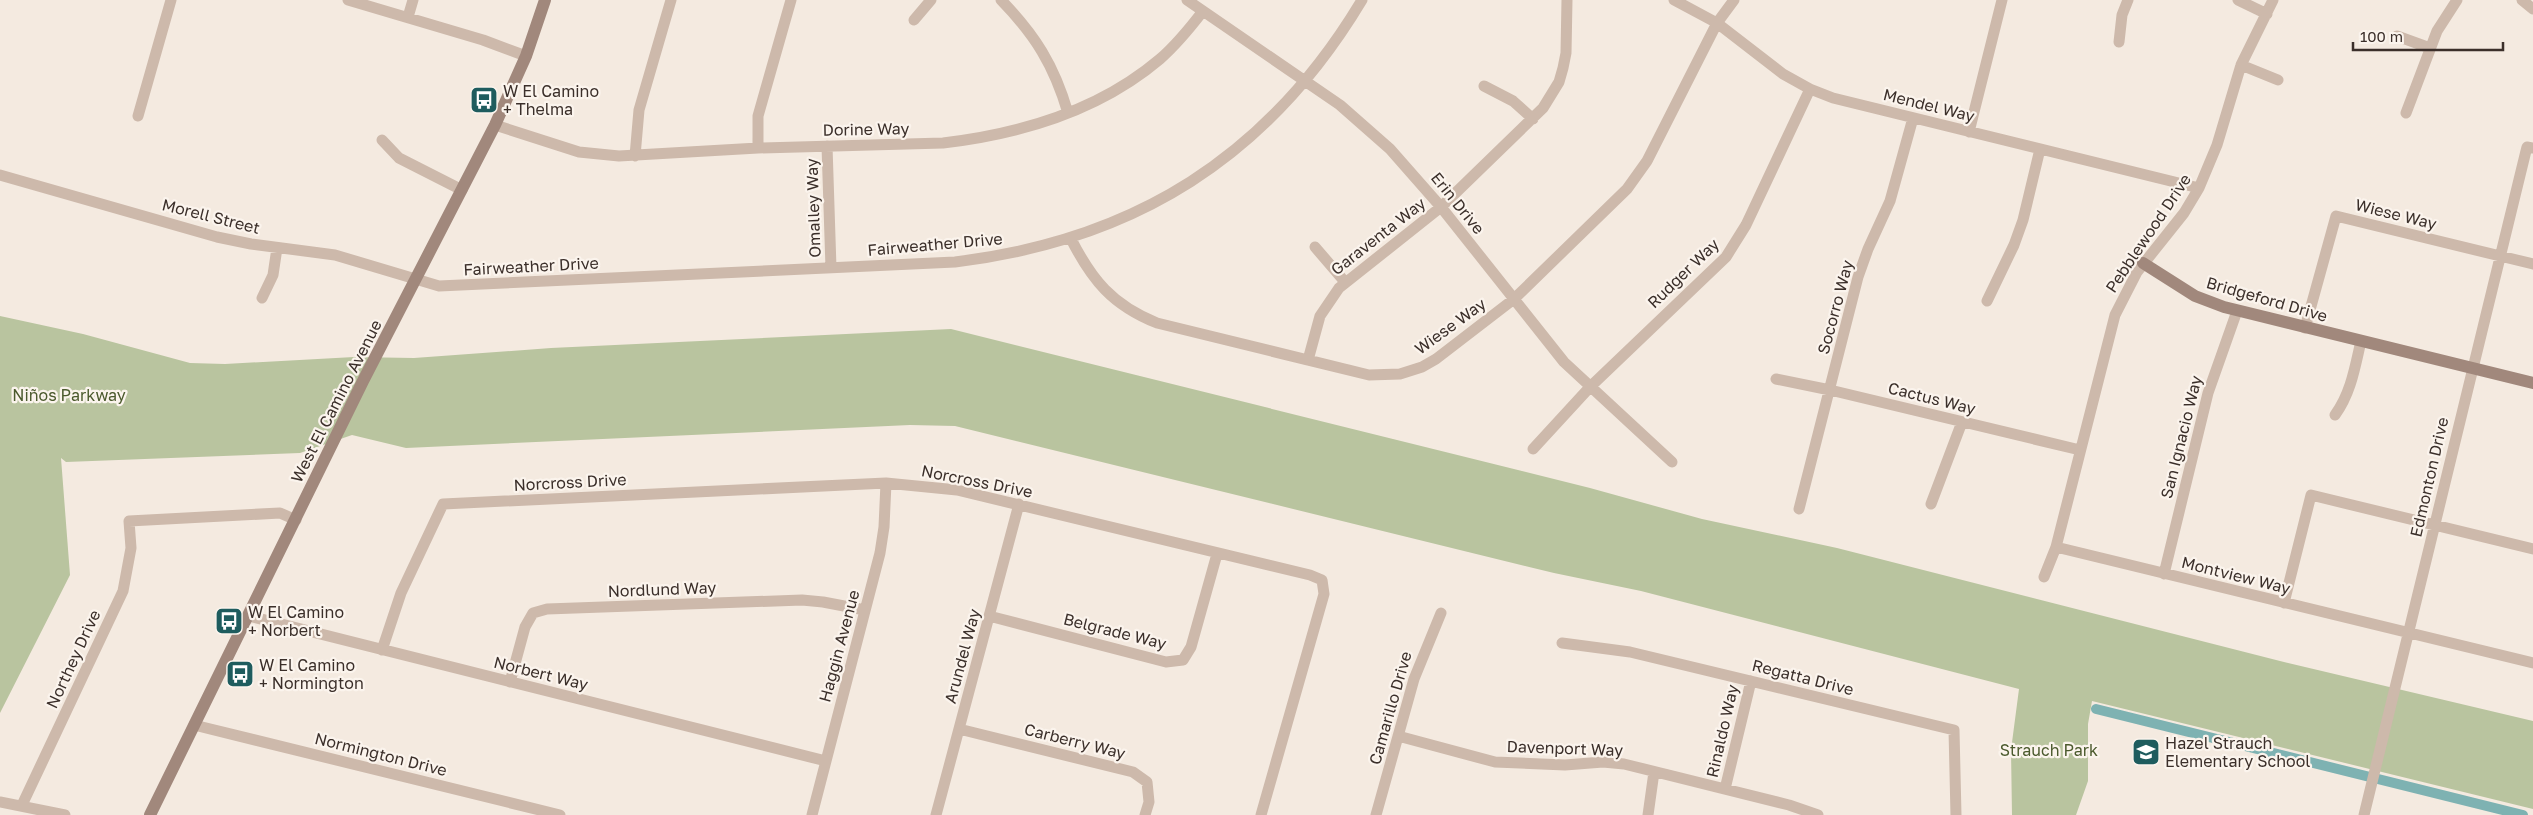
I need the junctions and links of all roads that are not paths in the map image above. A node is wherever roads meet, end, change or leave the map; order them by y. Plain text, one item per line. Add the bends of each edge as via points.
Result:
1 (171, 0) edge
2 (348, 0) edge
3 (413, 0) edge
4 (545, 0) edge
5 (671, 0) edge
6 (790, 0) edge
7 (931, 0) edge
8 (1001, 0) edge
9 (1187, 0) edge
10 (1362, 0) edge
11 (1567, 0) edge
12 (1674, 0) edge
13 (1734, 0) edge
14 (2002, 0) edge
15 (2128, 0) edge
16 (2238, 0) edge
17 (2273, 0) edge
18 (2457, 0) edge
19 (2522, 0) edge
20 (2533, 9) edge
21 (1203, 12) junction
22 (2267, 14) junction
23 (408, 17) junction
24 (914, 20) dead end
25 (1717, 23) junction
26 (2397, 36) dead end
27 (2119, 42) dead end
28 (2430, 48) junction
29 (526, 56) junction
30 (2241, 65) junction
31 (2278, 80) dead end
32 (1306, 82) junction
33 (1484, 86) dead end
34 (1810, 88) junction
35 (1068, 112) junction
36 (2406, 113) dead end
37 (138, 116) dead end
38 (1913, 118) junction
39 (1533, 119) junction
40 (495, 125) junction
41 (1969, 132) junction
42 (382, 140) dead end
43 (827, 146) junction
44 (758, 148) junction
45 (2530, 148) edge
46 (2040, 149) junction
47 (635, 156) junction
48 (0, 174) edge
49 (2199, 188) junction
50 (462, 190) junction
51 (1441, 207) junction
52 (1071, 239) junction
53 (1315, 247) dead end
54 (277, 248) junction
55 (2500, 256) junction
56 (2143, 263) junction
57 (2533, 264) edge
58 (831, 268) junction
59 (416, 280) junction
60 (1345, 282) junction
61 (262, 298) dead end
62 (1514, 299) junction
63 (1988, 300) dead end
64 (2237, 311) junction
65 (2305, 328) junction
66 (2361, 341) junction
67 (1308, 360) junction
68 (2471, 368) junction
69 (1776, 379) dead end
70 (2533, 383) edge
71 (1590, 387) junction
72 (1830, 390) junction
73 (2334, 415) dead end
74 (1962, 422) junction
75 (1533, 449) dead end
76 (2080, 450) junction
77 (1672, 462) dead end
78 (886, 483) junction
79 (1019, 504) junction
80 (1931, 504) dead end
81 (1799, 509) dead end
82 (296, 520) junction
83 (2436, 524) junction
84 (2056, 547) junction
85 (2533, 549) edge
86 (1217, 554) junction
87 (2164, 574) junction
88 (2044, 577) dead end
89 (2284, 603) junction
90 (865, 610) junction
91 (1441, 613) dead end
92 (249, 616) junction
93 (989, 616) junction
94 (2409, 631) junction
95 (1562, 643) dead end
96 (382, 650) junction
97 (2533, 663) edge
98 (1751, 681) junction
99 (510, 682) junction
100 (194, 725) junction
101 (959, 729) junction
102 (1398, 736) junction
103 (826, 761) junction
104 (1654, 772) junction
105 (1725, 789) junction
106 (0, 802) edge
107 (22, 805) junction
108 (65, 815) edge
109 (150, 815) edge
110 (560, 815) edge
111 (812, 815) edge
112 (936, 815) edge
113 (1144, 815) edge
114 (1261, 815) edge
115 (1376, 815) edge
116 (1648, 815) edge
117 (1818, 815) edge
118 (1956, 815) edge
119 (2364, 815) edge

1 - 37 street
2 - 23 street
3 - 23 street
4 - 29 main road, West El Camino Avenue
5 - 47 street via 639,110
6 - 44 street via 758,116
7 - 24 street
8 - 35 street via 1042,48
9 - 21 street, Erin Drive
10 - 32 street, Fairweather Drive via 1344,31
11 - 39 street, Garaventa Way via 1563,68 1552,96
12 - 25 street, Mendel Way
13 - 25 street, Wiese Way
14 - 41 street
15 - 27 street via 2122,14
16 - 22 street
17 - 22 street, Pebblewood Drive
18 - 28 street
19 - 20 street
21 - 32 street, Erin Drive
21 - 35 street, Dorine Way via 1178,41 1139,75
22 - 30 street, Pebblewood Drive
23 - 29 street
25 - 34 street, Mendel Way via 1764,61
25 - 62 street, Wiese Way via 1638,176
26 - 28 street
28 - 36 street
29 - 40 main road, West El Camino Avenue
30 - 31 street
30 - 49 street, Pebblewood Drive via 2218,145
32 - 51 street, Erin Drive via 1359,121 1390,149
32 - 52 street, Fairweather Drive via 1249,139 1191,182 1136,212
33 - 39 street via 1513,101
34 - 38 street, Mendel Way via 1833,98
34 - 71 street, Rudger Way via 1746,225 1726,257
35 - 43 street, Dorine Way via 1007,133 972,140
38 - 41 street, Mendel Way
38 - 72 street, Socorro Way via 1890,202 1858,276
39 - 51 street, Garaventa Way
40 - 47 street, Dorine Way via 579,152
40 - 50 main road, West El Camino Avenue
41 - 46 street, Mendel Way
42 - 50 street via 399,158
43 - 44 street, Dorine Way
43 - 58 street, Omalley Way
44 - 47 street, Dorine Way
45 - 55 street, Edmonton Drive
46 - 49 street, Mendel Way
46 - 63 street via 2023,220
48 - 54 street, Morell Street via 217,237
49 - 56 street, Pebblewood Drive via 2178,221
50 - 59 main road, West El Camino Avenue
51 - 60 street, Garaventa Way
51 - 62 street, Erin Drive
52 - 58 street, Fairweather Drive via 973,260
52 - 67 street, Wiese Way via 1100,286 1144,318
53 - 60 street
54 - 59 street, Morell Street via 335,255
54 - 61 street via 273,275
55 - 57 street, Wiese Way
55 - 65 street, Wiese Way via 2336,216
55 - 68 street, Edmonton Drive
56 - 64 main road, Bridgeford Drive via 2195,296
56 - 76 street, Pebblewood Drive via 2115,315
58 - 59 street, Fairweather Drive via 439,286
59 - 82 main road, West El Camino Avenue
60 - 67 street, Garaventa Way via 1320,316
62 - 67 street, Wiese Way via 1436,359 1415,370 1385,376 1369,375
62 - 71 street, Erin Drive via 1564,362
64 - 65 main road, Bridgeford Drive
64 - 87 street, San Ignacio Way via 2208,393
65 - 66 main road, Bridgeford Drive
66 - 68 main road, Bridgeford Drive
66 - 73 street via 2351,384
68 - 70 main road, Bridgeford Drive
68 - 83 street, Edmonton Drive
69 - 72 street, Cactus Way
71 - 75 street, Rudger Way
71 - 77 street, Erin Drive
72 - 74 street, Cactus Way
72 - 81 street, Socorro Way
74 - 76 street, Cactus Way
74 - 80 street
76 - 84 street, Pebblewood Drive
78 - 79 street, Norcross Drive via 957,490
78 - 90 street, Haggin Avenue via 884,527
78 - 96 street, Norcross Drive via 443,504 401,593
79 - 86 street, Norcross Drive
79 - 93 street, Arundel Way
82 - 92 main road, West El Camino Avenue
82 - 107 street, Northey Drive via 280,513 129,521 131,548 123,591
83 - 85 street
83 - 89 street via 2311,495
83 - 94 street, Edmonton Drive
84 - 87 street, Montview Way
84 - 88 street, Pebblewood Drive
86 - 93 street, Belgrade Way via 1191,647 1183,660 1166,662
86 - 114 street, Norcross Drive via 1322,580 1324,594
87 - 89 street, Montview Way
89 - 94 street, Montview Way
90 - 99 street, Nordlund Way via 802,600 547,609 533,613 525,627
90 - 103 street, Haggin Avenue
91 - 102 street, Camarillo Drive via 1422,656
92 - 96 street, Norbert Way
92 - 100 main road, West El Camino Avenue
93 - 101 street, Arundel Way
94 - 97 street, Montview Way
94 - 119 street, Edmonton Drive
95 - 98 street, Regatta Drive via 1630,652
96 - 99 street, Norbert Way
98 - 105 street, Rinaldo Way
98 - 118 street, Regatta Drive via 1954,730
99 - 103 street, Norbert Way
100 - 109 main road, West El Camino Avenue
100 - 110 street, Normington Drive
101 - 112 street, Arundel Way
101 - 113 street, Carberry Way via 1133,772 1147,782 1149,802
102 - 104 street, Davenport Way via 1495,762 1565,765 1603,762
102 - 115 street, Camarillo Drive
103 - 111 street, Haggin Avenue
104 - 105 street, Davenport Way
104 - 116 street
105 - 117 street, Davenport Way
106 - 107 street
107 - 108 street

